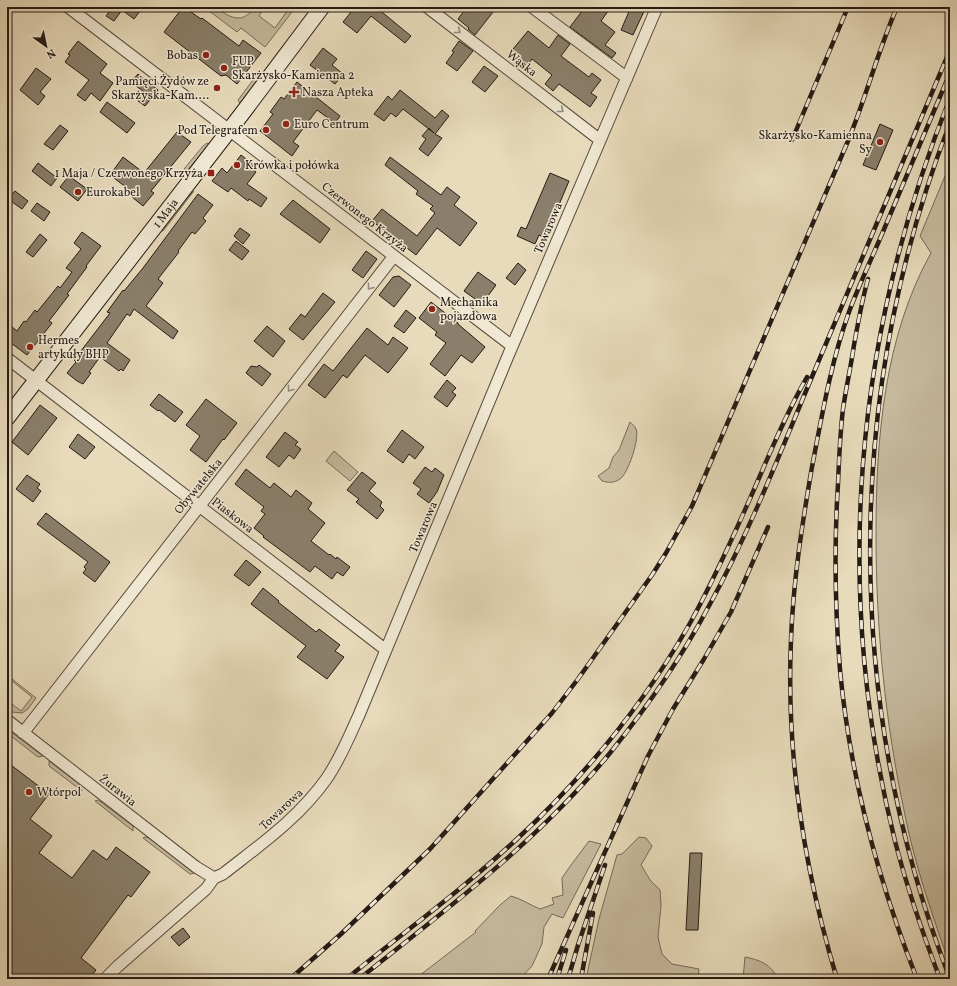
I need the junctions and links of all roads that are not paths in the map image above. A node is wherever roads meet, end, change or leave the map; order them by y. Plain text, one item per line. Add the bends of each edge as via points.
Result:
1 (68, 7) edge
2 (322, 7) edge
3 (427, 7) edge
4 (532, 7) edge
5 (657, 7) edge
6 (626, 78) junction
7 (229, 130) junction
8 (600, 140) junction
9 (394, 256) junction
10 (512, 346) junction
11 (7, 358) edge
12 (36, 380) junction
13 (7, 418) edge
14 (199, 506) junction
15 (386, 650) junction
16 (7, 720) edge
17 (23, 733) junction
18 (214, 878) junction
19 (105, 979) edge

1 - 7 street, Czerwonego Krzyża
2 - 7 street, 1 Maja
3 -> 8 street, Wąska
4 - 6 street
5 - 6 street, Towarowa
6 - 8 street, Towarowa
7 - 9 street, Czerwonego Krzyża
7 - 12 street, 1 Maja
8 - 10 street, Towarowa
9 - 10 street, Czerwonego Krzyża
9 -> 14 street, Obywatelska
10 - 15 street, Towarowa
11 - 12 street, Piaskowa
12 - 13 street, 1 Maja
12 - 14 street, Piaskowa
14 - 15 street, Piaskowa
14 - 17 street, Obywatelska
15 - 18 street, Towarowa via 359,715 327,778 295,816 223,874
16 - 17 street, Żurawia
17 - 18 street, Żurawia via 196,867
18 - 19 street, Towarowa via 206,889

